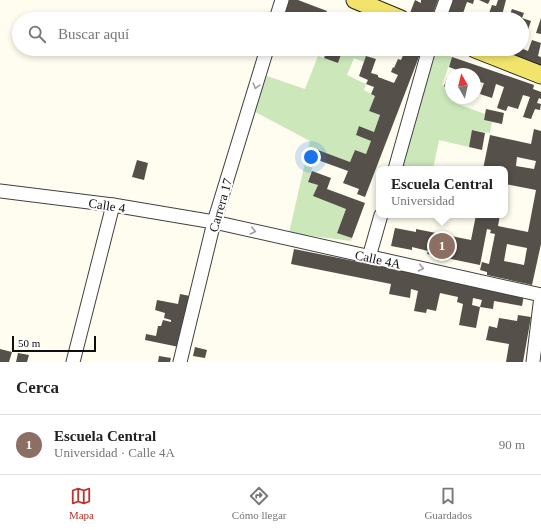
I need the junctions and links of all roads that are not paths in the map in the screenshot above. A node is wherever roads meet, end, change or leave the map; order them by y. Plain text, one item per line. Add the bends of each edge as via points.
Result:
1 (282, 0) edge
2 (355, 0) edge
3 (446, 0) edge
4 (278, 12) edge
5 (383, 12) edge
6 (442, 12) edge
7 (265, 56) edge
8 (427, 56) edge
9 (493, 56) edge
10 (541, 75) edge
11 (396, 166) edge
12 (0, 191) edge
13 (113, 205) junction
14 (380, 218) edge
15 (214, 222) junction
16 (369, 257) junction
17 (541, 295) edge
18 (73, 362) edge
19 (180, 362) edge
20 (533, 362) edge

1 - 4 street
2 - 5 main road
3 - 6 street
7 -> 15 street, Carrera 17
8 - 11 street
9 - 10 main road
12 - 13 street, Calle 4
13 - 15 street, Calle 4
13 - 18 street
14 - 16 street
15 -> 16 street, Calle 4A
15 - 19 street, Carrera 17
16 -> 17 street, Calle 4A
17 - 20 street

